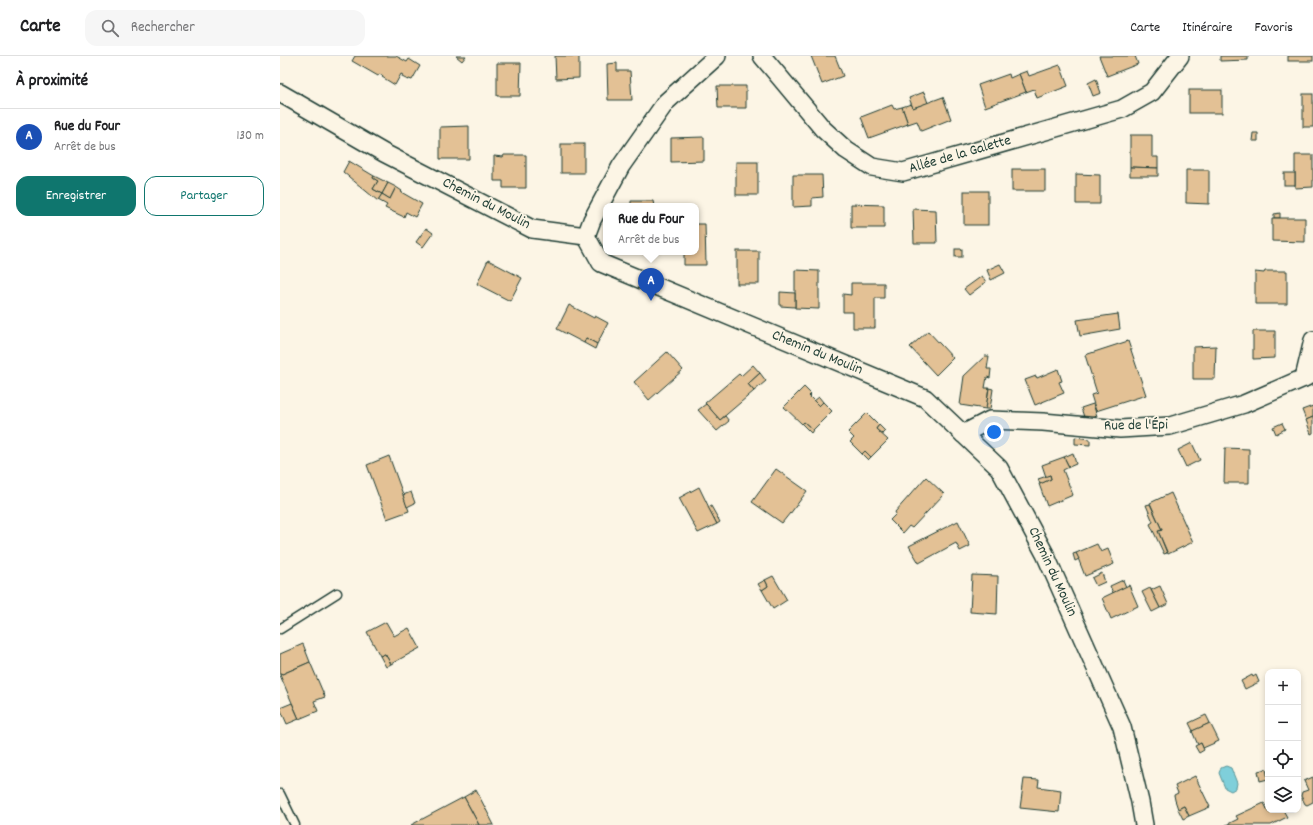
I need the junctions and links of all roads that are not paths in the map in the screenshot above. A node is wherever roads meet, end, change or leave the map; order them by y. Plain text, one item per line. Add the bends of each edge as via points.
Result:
1 (717, 56) edge
2 (762, 56) edge
3 (1180, 56) edge
4 (280, 93) edge
5 (586, 236) junction
6 (1313, 340) edge
7 (1309, 376) edge
8 (963, 434) junction
9 (337, 593) dead end
10 (280, 629) edge
11 (280, 794) edge
12 (295, 825) edge
13 (1144, 825) edge

1 - 5 street via 666,102 621,166
2 - 3 street, Allée de la Galette via 823,129 846,150 872,168 903,172 1122,109 1152,92
4 - 5 street, Chemin du Moulin via 384,153 532,229
5 - 8 street, Chemin du Moulin via 601,263 925,398
6 - 7 street, Rue de l'Épi
7 - 8 street, Rue de l'Épi via 1244,404 1170,426 1120,429 990,420
8 - 13 street, Chemin du Moulin via 999,468 1045,554 1122,728
9 - 10 lane
11 - 12 lane

